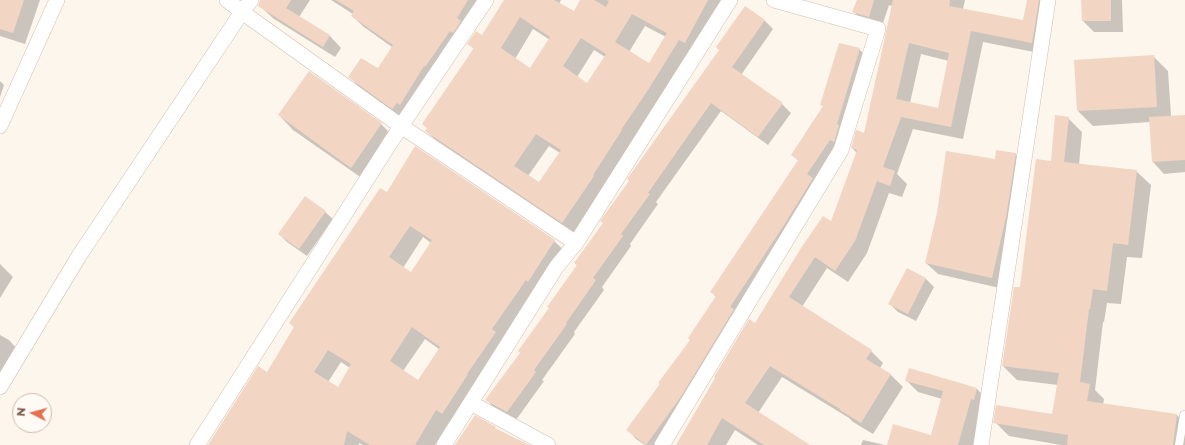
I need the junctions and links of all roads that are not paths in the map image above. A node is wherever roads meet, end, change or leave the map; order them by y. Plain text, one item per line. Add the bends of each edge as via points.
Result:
1 (56, 0) edge
2 (227, 0) edge
3 (486, 0) edge
4 (730, 0) edge
5 (774, 0) edge
6 (1048, 0) edge
7 (247, 6) edge
8 (0, 126) edge
9 (401, 126) junction
10 (576, 243) junction
11 (0, 387) edge
12 (471, 403) junction
13 (1185, 415) edge
14 (197, 445) edge
15 (444, 445) edge
16 (548, 445) edge
17 (662, 445) edge
18 (981, 445) edge
19 (1179, 445) edge

1 - 8 street
2 - 7 street
3 - 9 street
4 - 10 street
5 - 17 street via 878,28 841,150
6 - 18 street
7 - 9 street
7 - 11 street via 79,256
9 - 10 street
9 - 14 street
10 - 12 street via 557,266
12 - 15 street
12 - 16 street
13 - 19 lane

